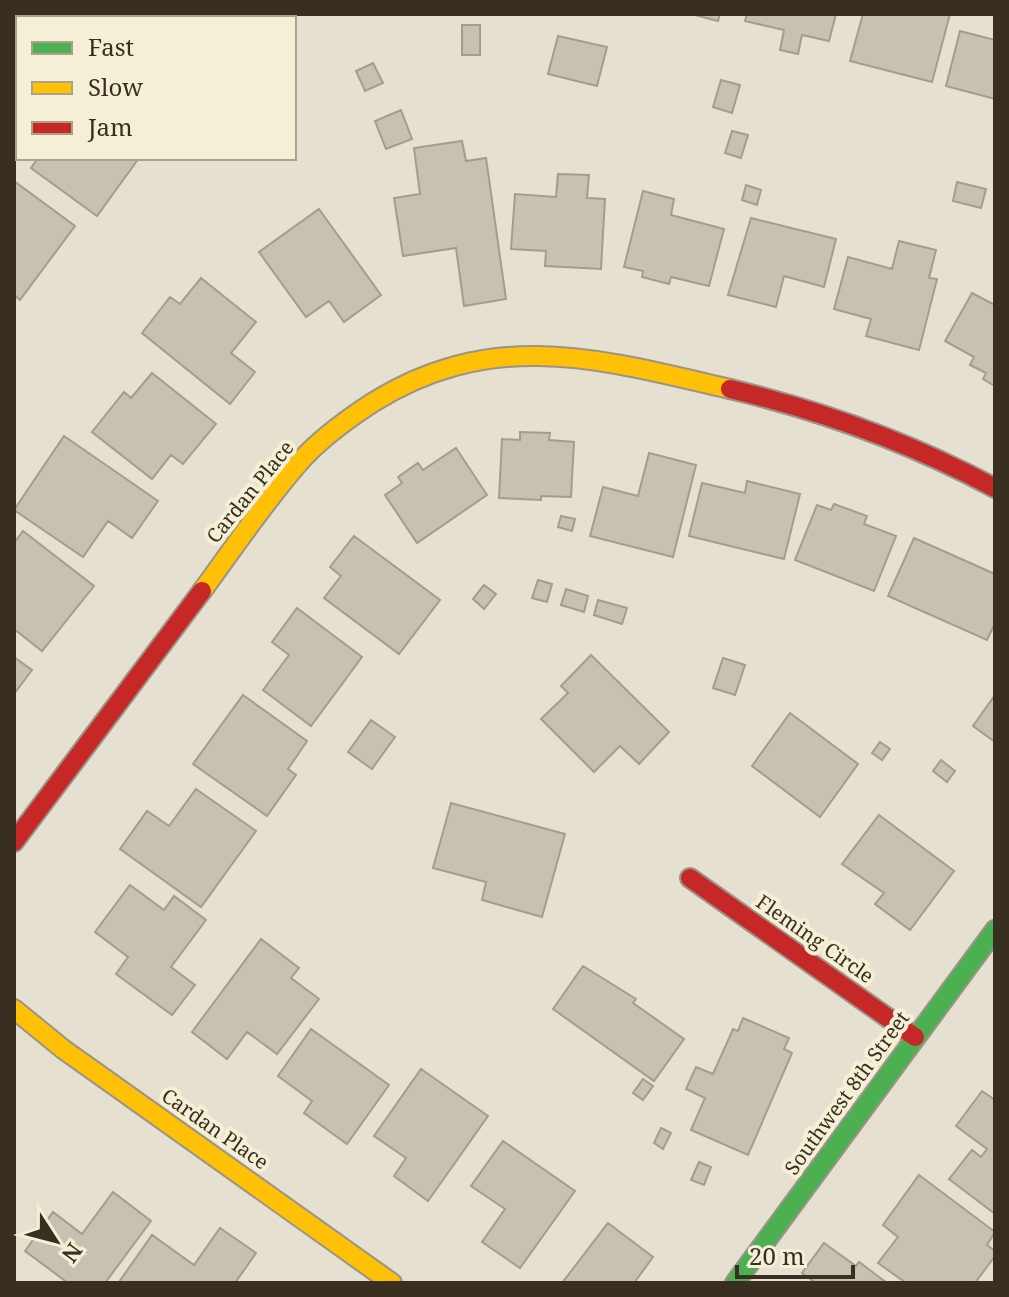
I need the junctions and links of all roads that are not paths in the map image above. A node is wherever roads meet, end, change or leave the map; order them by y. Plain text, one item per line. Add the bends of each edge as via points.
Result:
1 (995, 488) edge
2 (14, 842) edge
3 (690, 878) dead end
4 (995, 930) edge
5 (14, 1009) edge
6 (915, 1037) junction
7 (392, 1283) edge
8 (735, 1283) edge

1 - 2 street, Cardan Place via 889,437 823,414 624,365 551,352 477,357 437,368 356,410 298,463
3 - 6 street, Fleming Circle
4 - 6 street, Southwest 8th Street
5 - 7 street, Cardan Place
6 - 8 street, Southwest 8th Street

